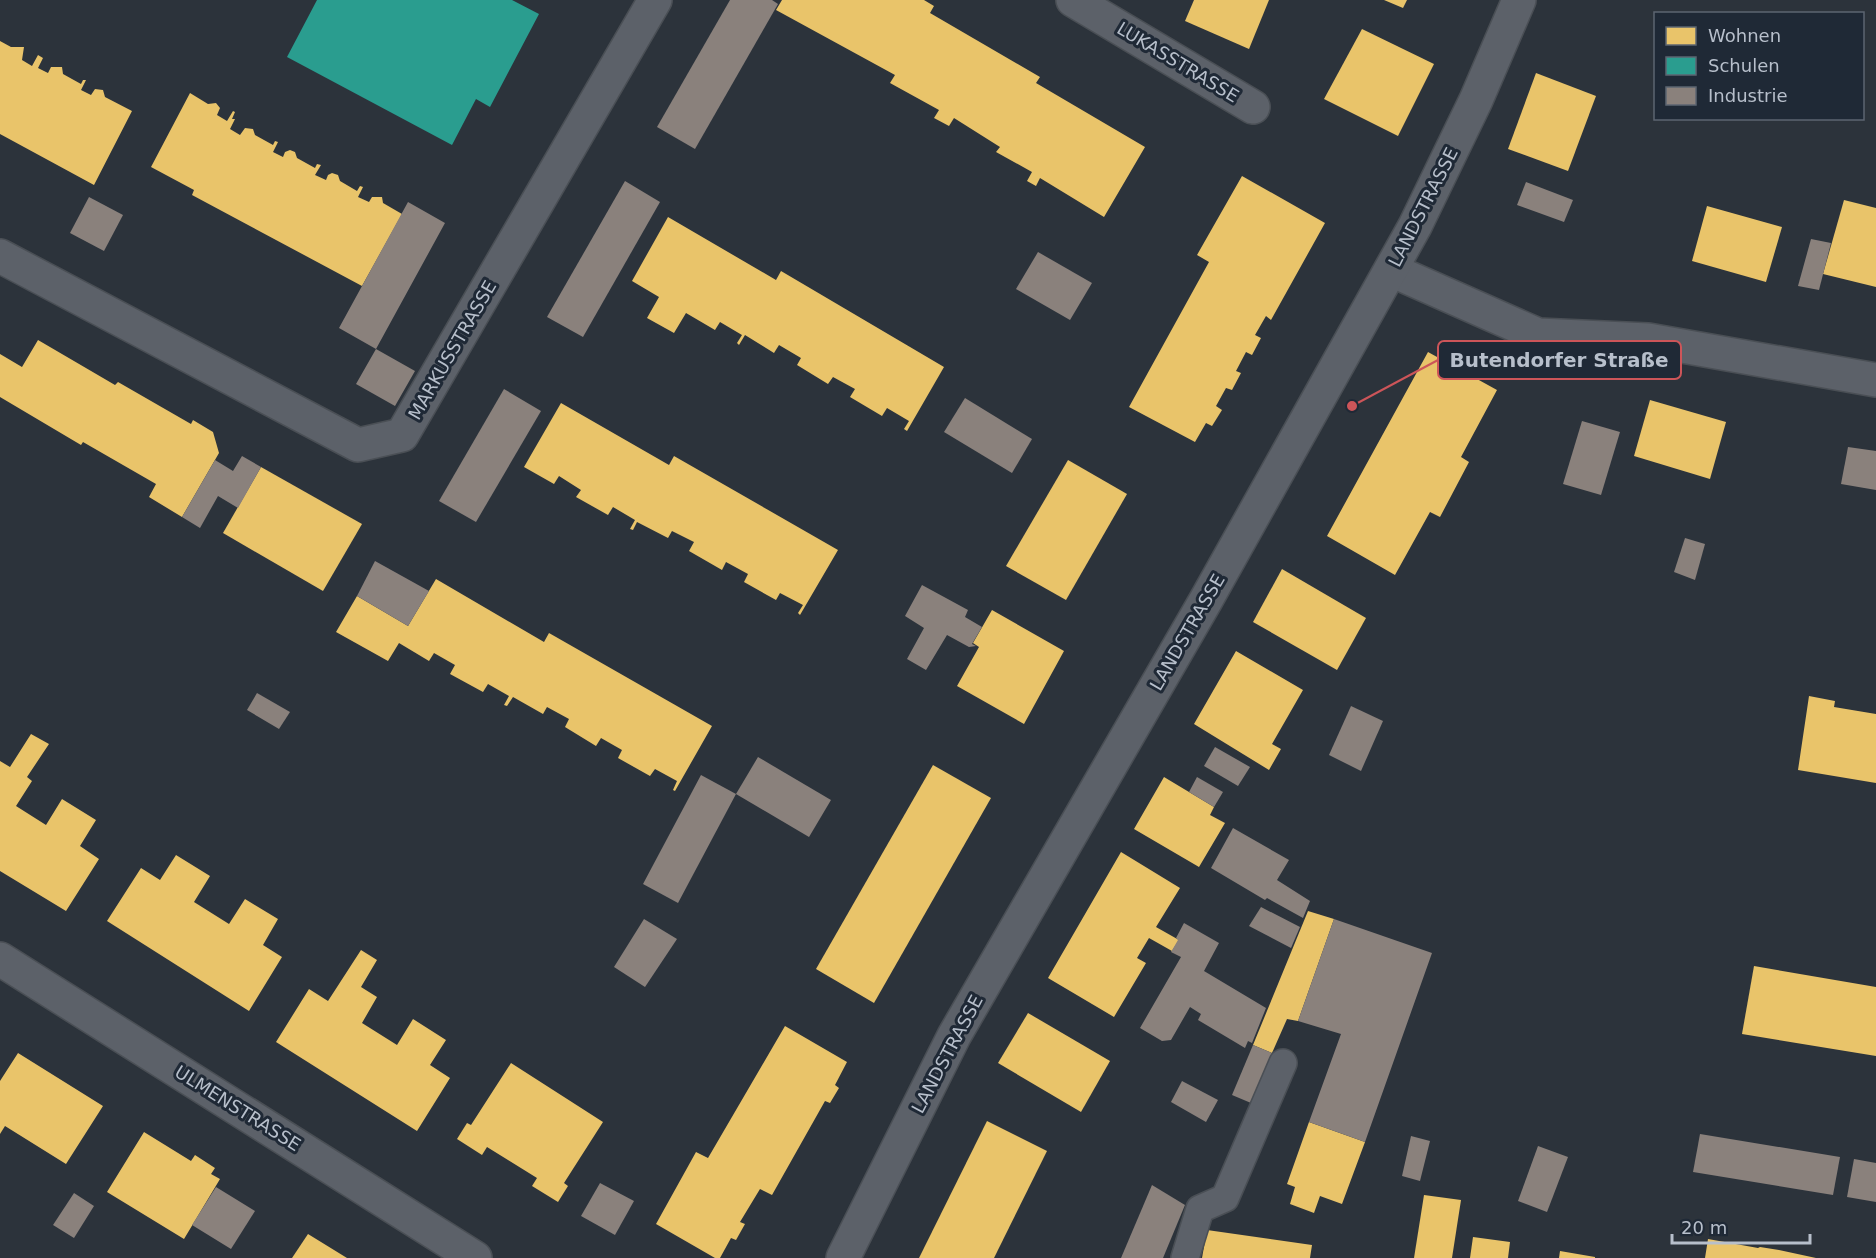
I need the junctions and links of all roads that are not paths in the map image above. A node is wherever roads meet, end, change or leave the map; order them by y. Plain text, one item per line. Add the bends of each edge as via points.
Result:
1 (655, 0) edge
2 (1073, 0) edge
3 (1519, 0) edge
4 (1253, 107) dead end
5 (0, 256) edge
6 (1391, 270) junction
7 (1876, 380) edge
8 (0, 958) edge
9 (1283, 1063) dead end
10 (475, 1258) edge
11 (843, 1258) edge
12 (1185, 1258) edge

1 - 5 street, MARKUSSTRASSE via 402,435 358,445
2 - 4 street, LUKASSTRASSE
3 - 6 street, LANDSTRASSE via 1476,100
6 - 7 street via 1538,335 1648,340
6 - 11 street, LANDSTRASSE via 954,1036
8 - 10 street, ULMENSTRASSE
9 - 12 lane via 1225,1198 1200,1209

